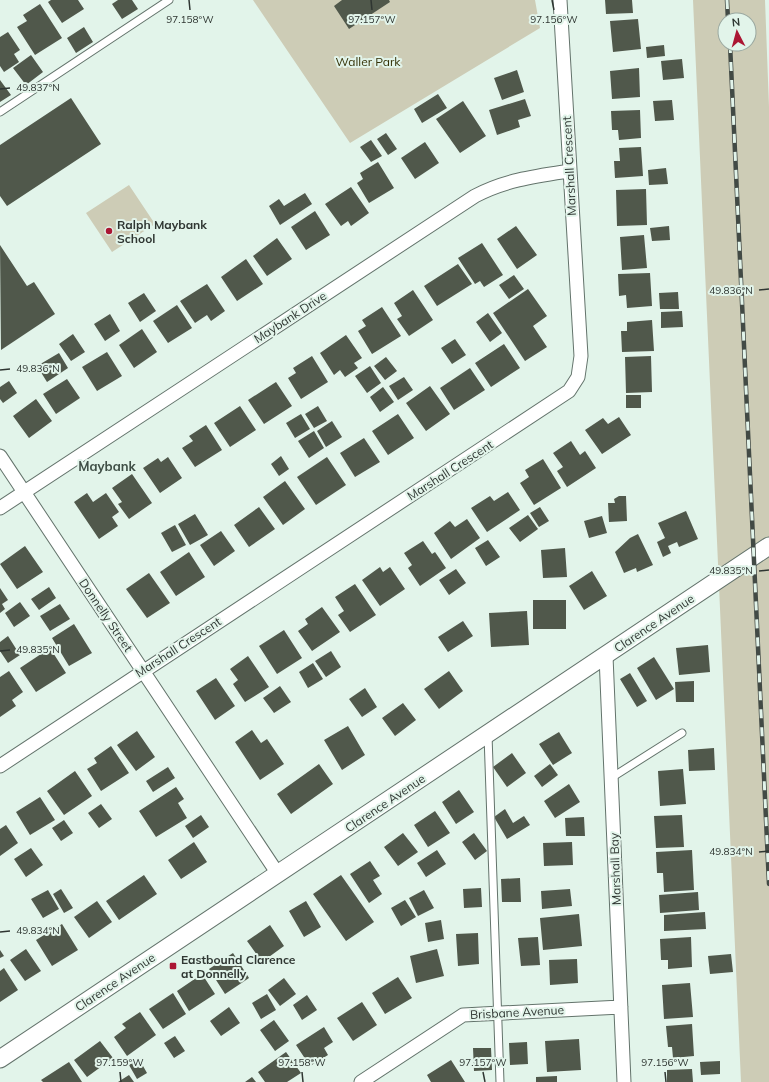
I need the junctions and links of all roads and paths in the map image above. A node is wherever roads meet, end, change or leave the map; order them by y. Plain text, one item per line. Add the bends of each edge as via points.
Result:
1 (169, 0) edge
2 (560, 0) edge
3 (0, 112) edge
4 (569, 171) junction
5 (0, 456) edge
6 (24, 492) junction
7 (0, 508) edge
8 (769, 546) edge
9 (606, 656) junction
10 (143, 670) junction
11 (682, 734) dead end
12 (488, 735) junction
13 (0, 766) edge
14 (611, 778) junction
15 (278, 874) junction
16 (620, 1007) junction
17 (498, 1012) junction
18 (0, 1059) edge
19 (380, 1076) edge
20 (361, 1082) edge
21 (500, 1082) edge
22 (624, 1082) edge

1 - 3 lane
2 - 4 street, Marshall Crescent
4 - 6 street, Maybank Drive via 508,182 475,196
4 - 10 street, Marshall Crescent via 581,356 578,377 569,392
5 - 6 street, Donnelly Street
6 - 7 street, Maybank Drive
6 - 10 street, Donnelly Street
8 - 9 street, Clarence Avenue
9 - 12 street, Clarence Avenue
9 - 14 street, Marshall Bay
10 - 13 street, Marshall Crescent
10 - 15 street, Donnelly Street
11 - 14 lane
12 - 15 street, Clarence Avenue
12 - 17 lane
14 - 16 street, Marshall Bay
15 - 18 street, Clarence Avenue
16 - 17 street, Brisbane Avenue
16 - 22 street, Marshall Bay
17 - 19 street, Brisbane Avenue via 463,1015
17 - 21 lane
19 - 20 street, Brisbane Avenue

